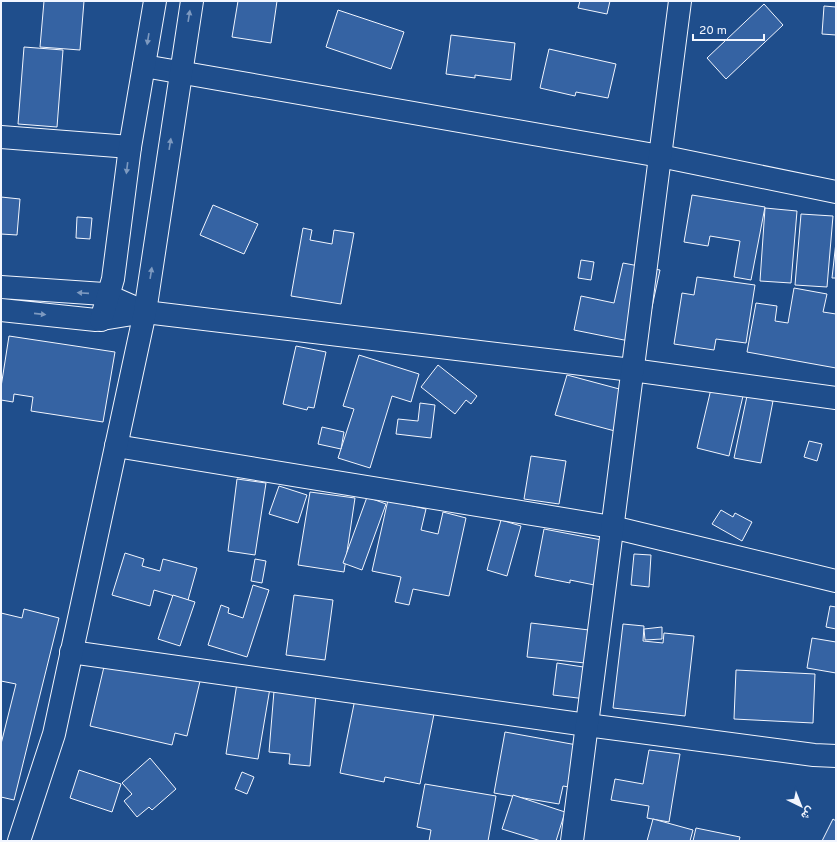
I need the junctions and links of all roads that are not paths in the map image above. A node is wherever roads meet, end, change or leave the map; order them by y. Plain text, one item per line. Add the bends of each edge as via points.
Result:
1 (155, 1) edge
2 (192, 1) edge
3 (680, 1) edge
4 (144, 66) junction
5 (181, 72) junction
6 (1, 137) edge
7 (130, 147) junction
8 (660, 156) junction
9 (836, 192) edge
10 (1, 287) edge
11 (108, 296) junction
12 (1, 310) edge
13 (145, 312) junction
14 (101, 320) junction
15 (632, 370) junction
16 (836, 398) edge
17 (116, 446) junction
18 (612, 527) junction
19 (836, 581) edge
20 (71, 652) junction
21 (587, 725) junction
22 (836, 756) edge
23 (19, 841) edge
24 (572, 841) edge

1 -> 4 street
5 -> 2 street
3 - 8 street
4 - 5 street
4 - 7 street
5 - 8 street
13 -> 5 street
6 - 7 street
7 -> 11 street via 113,279
8 - 9 street
8 - 15 street
11 -> 10 street
11 - 13 street
11 - 14 street
12 -> 14 street
13 - 14 street
13 - 15 street
13 - 17 street
15 - 16 street
15 - 18 street
17 - 18 street
17 - 20 street
18 - 19 street
18 - 21 street
20 - 21 street
20 - 23 street via 54,734
21 - 22 street
21 - 24 street

